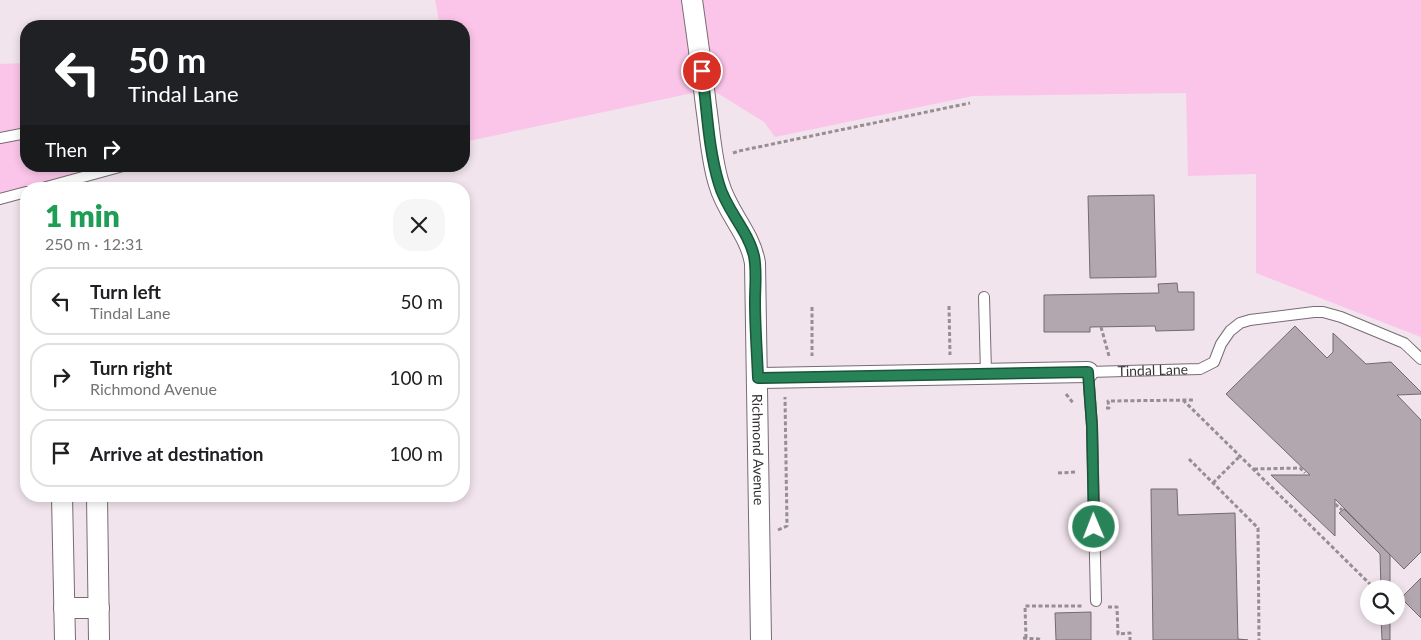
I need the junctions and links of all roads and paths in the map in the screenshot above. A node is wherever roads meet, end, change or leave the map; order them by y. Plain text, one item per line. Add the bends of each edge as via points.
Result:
1 (692, 0) edge
2 (970, 103) dead end
3 (20, 134) edge
4 (0, 138) edge
5 (714, 161) junction
6 (101, 172) edge
7 (65, 182) edge
8 (20, 194) edge
9 (0, 199) edge
10 (984, 297) dead end
11 (812, 307) dead end
12 (1101, 327) dead end
13 (1421, 358) edge
14 (812, 362) dead end
15 (1113, 371) junction
16 (1088, 372) junction
17 (986, 373) junction
18 (758, 378) junction
19 (1061, 391) dead end
20 (787, 394) dead end
21 (1183, 400) junction
22 (1193, 400) dead end
23 (1092, 407) junction
24 (1240, 456) junction
25 (1189, 458) dead end
26 (1077, 463) dead end
27 (1253, 469) junction
28 (1058, 473) dead end
29 (1305, 473) dead end
30 (1213, 483) junction
31 (62, 502) edge
32 (97, 502) edge
33 (1335, 504) dead end
34 (1342, 510) dead end
35 (775, 533) dead end
36 (1365, 580) edge
37 (1092, 604) joint
38 (1107, 607) dead end
39 (64, 608) junction
40 (99, 608) junction
41 (65, 640) edge
42 (100, 640) edge
43 (761, 640) edge
44 (1041, 640) edge
45 (1130, 640) edge
46 (1259, 640) edge

1 - 5 street, Richmond Avenue
2 - 5 path via 739,151
3 - 4 lane
5 - 18 street, Richmond Avenue via 722,192 747,237 754,257
6 - 7 lane
8 - 9 lane
10 - 17 lane
11 - 14 path
12 - 15 path
13 - 15 lane, Tindal Lane via 1404,343 1340,317 1307,312 1244,322 1230,331 1214,362 1200,369
15 - 16 lane, Tindal Lane
16 - 17 street, Tindal Lane
16 - 23 lane
17 - 18 street, Tindal Lane
18 - 43 street, Richmond Avenue
19 - 23 path via 1076,409
20 - 35 path via 787,526
21 - 22 path
21 - 23 path via 1108,401 1109,408
21 - 24 path
23 - 37 lane
24 - 27 path
24 - 30 path
25 - 30 path
26 - 28 path via 1078,472
27 - 29 path via 1300,468
27 - 36 path
30 - 46 path via 1258,528
31 - 39 street
32 - 40 street
33 - 34 path
37 - 44 path via 1025,606 1024,638
38 - 45 path via 1116,607 1118,634 1130,633
39 - 40 street
39 - 41 street
40 - 42 street

